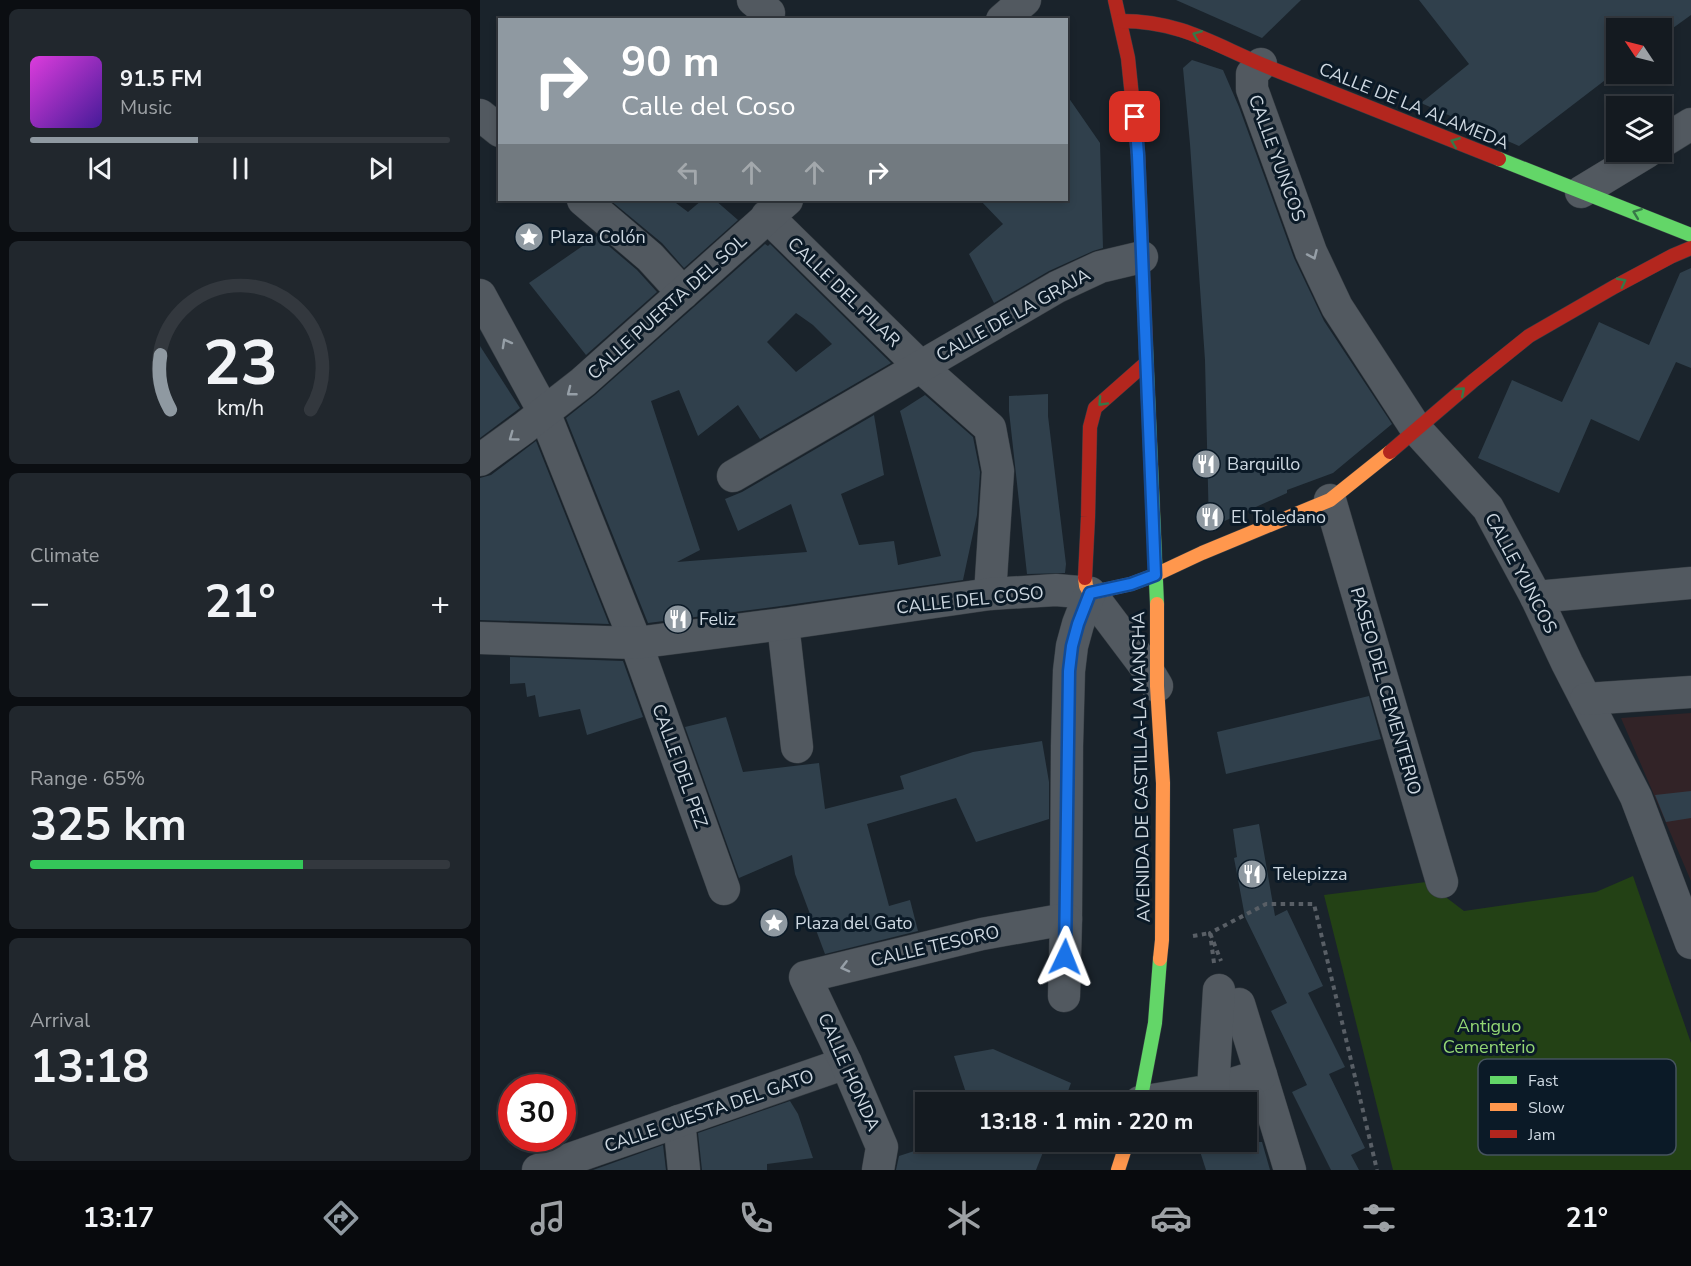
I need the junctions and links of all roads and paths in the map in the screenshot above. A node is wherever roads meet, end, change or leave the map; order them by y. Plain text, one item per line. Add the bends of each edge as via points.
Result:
1 (1025, 0) edge
2 (1115, 0) edge
3 (1004, 18) edge
4 (1121, 21) junction
5 (1261, 64) junction
6 (480, 115) edge
7 (1691, 124) edge
8 (498, 128) edge
9 (1672, 136) edge
10 (1630, 162) edge
11 (1581, 192) junction
12 (584, 201) edge
13 (777, 208) edge
14 (1680, 241) edge
15 (1142, 257) junction
16 (683, 293) junction
17 (480, 295) edge
18 (1146, 363) junction
19 (921, 367) junction
20 (544, 412) junction
21 (1417, 430) junction
22 (480, 460) edge
23 (733, 476) dead end
24 (1330, 500) junction
25 (1155, 575) junction
26 (1691, 583) edge
27 (1090, 593) junction
28 (990, 594) junction
29 (1536, 597) junction
30 (783, 624) junction
31 (480, 638) edge
32 (636, 643) junction
33 (1157, 686) junction
34 (1691, 692) edge
35 (1586, 699) junction
36 (797, 747) dead end
37 (1442, 882) dead end
38 (724, 889) dead end
39 (1066, 919) junction
40 (1210, 933) junction
41 (1162, 940) junction
42 (1691, 943) edge
43 (806, 977) joint
44 (1226, 986) junction
45 (1064, 996) dead end
46 (846, 1064) junction
47 (1262, 1074) junction
48 (1213, 1090) junction
49 (1142, 1092) edge
50 (1201, 1092) edge
51 (679, 1121) junction
52 (1124, 1152) edge
53 (538, 1170) edge
54 (684, 1170) edge
55 (878, 1170) edge
56 (1118, 1170) edge
57 (1290, 1170) edge
58 (1377, 1170) edge

1 - 3 street
2 - 4 street, AVENIDA DE CASTILLA-LA MANCHA
5 -> 4 street, CALLE DE LA ALAMEDA via 1169,24
4 - 15 street, AVENIDA DE CASTILLA-LA MANCHA via 1133,97
11 -> 5 street, CALLE DE LA ALAMEDA
5 -> 21 street, CALLE YUNCOS via 1252,74 1252,88 1311,252 1337,307
6 - 8 street
7 - 9 street
10 - 11 street
14 -> 11 street, CALLE DE LA ALAMEDA
12 - 16 street via 650,257
13 - 16 street, CALLE PUERTA DEL SOL
13 - 19 street, CALLE DEL PILAR
21 -> 14 street, CALLE DEL COSO via 1529,336 1614,287
15 - 18 street, AVENIDA DE CASTILLA-LA MANCHA
15 - 19 street, CALLE DE LA GRAJA via 1100,267 1057,287
16 -> 20 street, CALLE PUERTA DEL SOL
20 -> 17 street, CALLE DEL PEZ
18 - 25 street, AVENIDA DE CASTILLA-LA MANCHA
18 -> 27 street via 1095,408 1090,427 1084,575
19 - 23 street, CALLE DE LA GRAJA
19 - 28 street, CALLE DE LA GRAJA via 990,428 999,471
20 -> 22 street, CALLE PUERTA DEL SOL
20 - 32 street, CALLE DEL PEZ
21 - 24 street, CALLE DEL COSO
21 - 29 street, CALLE YUNCOS via 1488,508
24 - 25 street, CALLE DEL COSO
24 - 37 street, PASEO DEL CEMENTERIO
25 - 27 street, CALLE DEL COSO
25 - 33 street, AVENIDA DE CASTILLA-LA MANCHA
26 - 29 street
27 - 28 street, CALLE DEL COSO via 1056,590
27 - 33 street
27 - 39 street via 1072,646 1069,671
28 - 30 street, CALLE DEL COSO
29 - 35 street, CALLE YUNCOS
30 - 32 street, CALLE DEL COSO
30 - 36 street
31 - 32 street, CALLE DEL COSO
32 - 38 street, CALLE DEL PEZ
33 - 41 street, AVENIDA DE CASTILLA-LA MANCHA via 1163,783
34 - 35 street
35 - 42 street, CALLE YUNCOS via 1636,796
39 -> 43 street, CALLE TESORO via 982,934
39 - 45 street
40 - 41 path
40 - 44 path
40 - 44 path
40 - 58 path via 1266,904 1314,904
41 - 49 street, AVENIDA DE CASTILLA-LA MANCHA via 1155,1023
43 - 46 street, CALLE HONDA
44 - 47 street
44 - 48 street
46 - 51 street, CALLE CUESTA DEL GATO
46 - 55 street, CALLE HONDA via 882,1147
47 - 48 street
47 - 57 street
48 - 50 street
51 - 53 street, CALLE CUESTA DEL GATO
51 - 54 street
52 - 56 street

